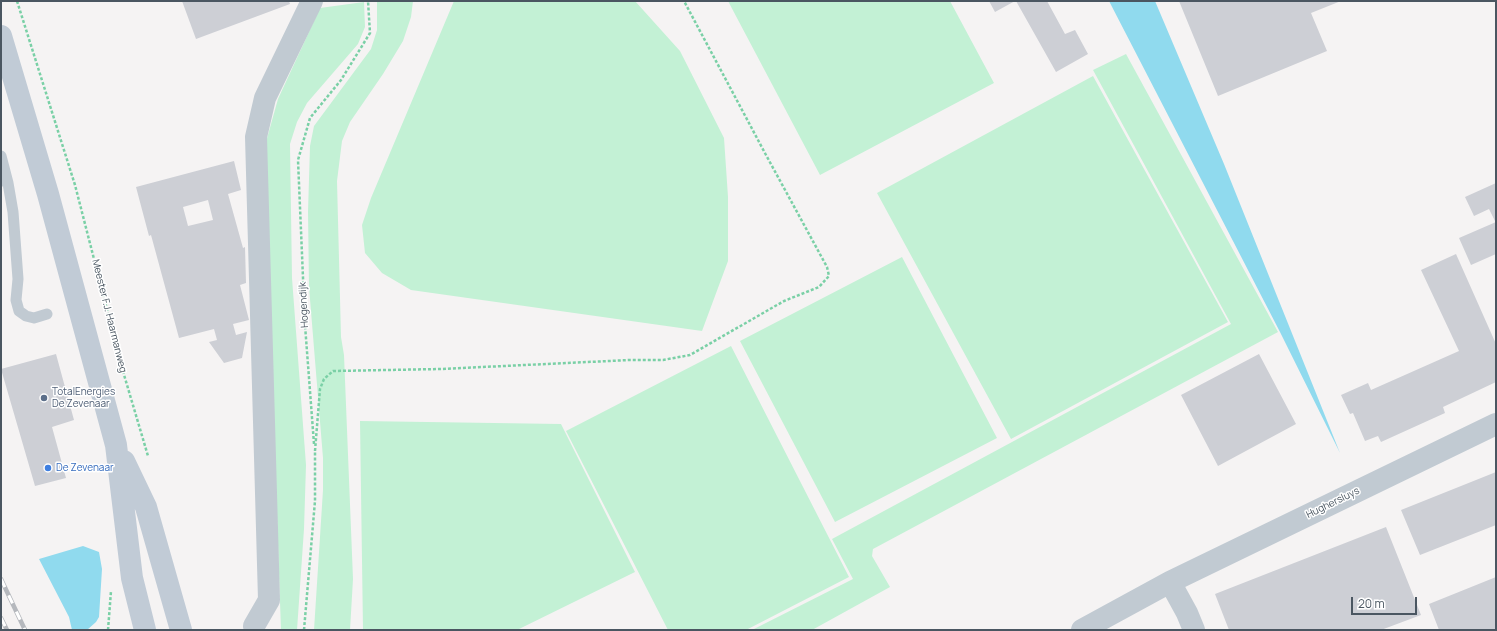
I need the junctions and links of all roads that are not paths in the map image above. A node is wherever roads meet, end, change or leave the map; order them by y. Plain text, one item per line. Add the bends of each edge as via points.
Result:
1 (312, 1) edge
2 (1, 36) edge
3 (1, 156) edge
4 (4, 182) edge
5 (46, 314) dead end
6 (1496, 424) edge
7 (116, 445) junction
8 (1170, 582) junction
9 (254, 626) dead end
10 (145, 630) edge
11 (181, 630) edge
12 (1082, 630) edge
13 (1194, 630) edge

1 - 9 street via 265,98 256,137 269,600
2 - 7 main road via 48,194
3 - 4 lane
4 - 5 lane via 13,212 18,279 16,300 19,311 34,318
6 - 8 street, Hughersluys
7 - 10 main road via 132,578
7 - 11 main road via 146,507
8 - 12 street, Hughersluys
8 - 13 street

